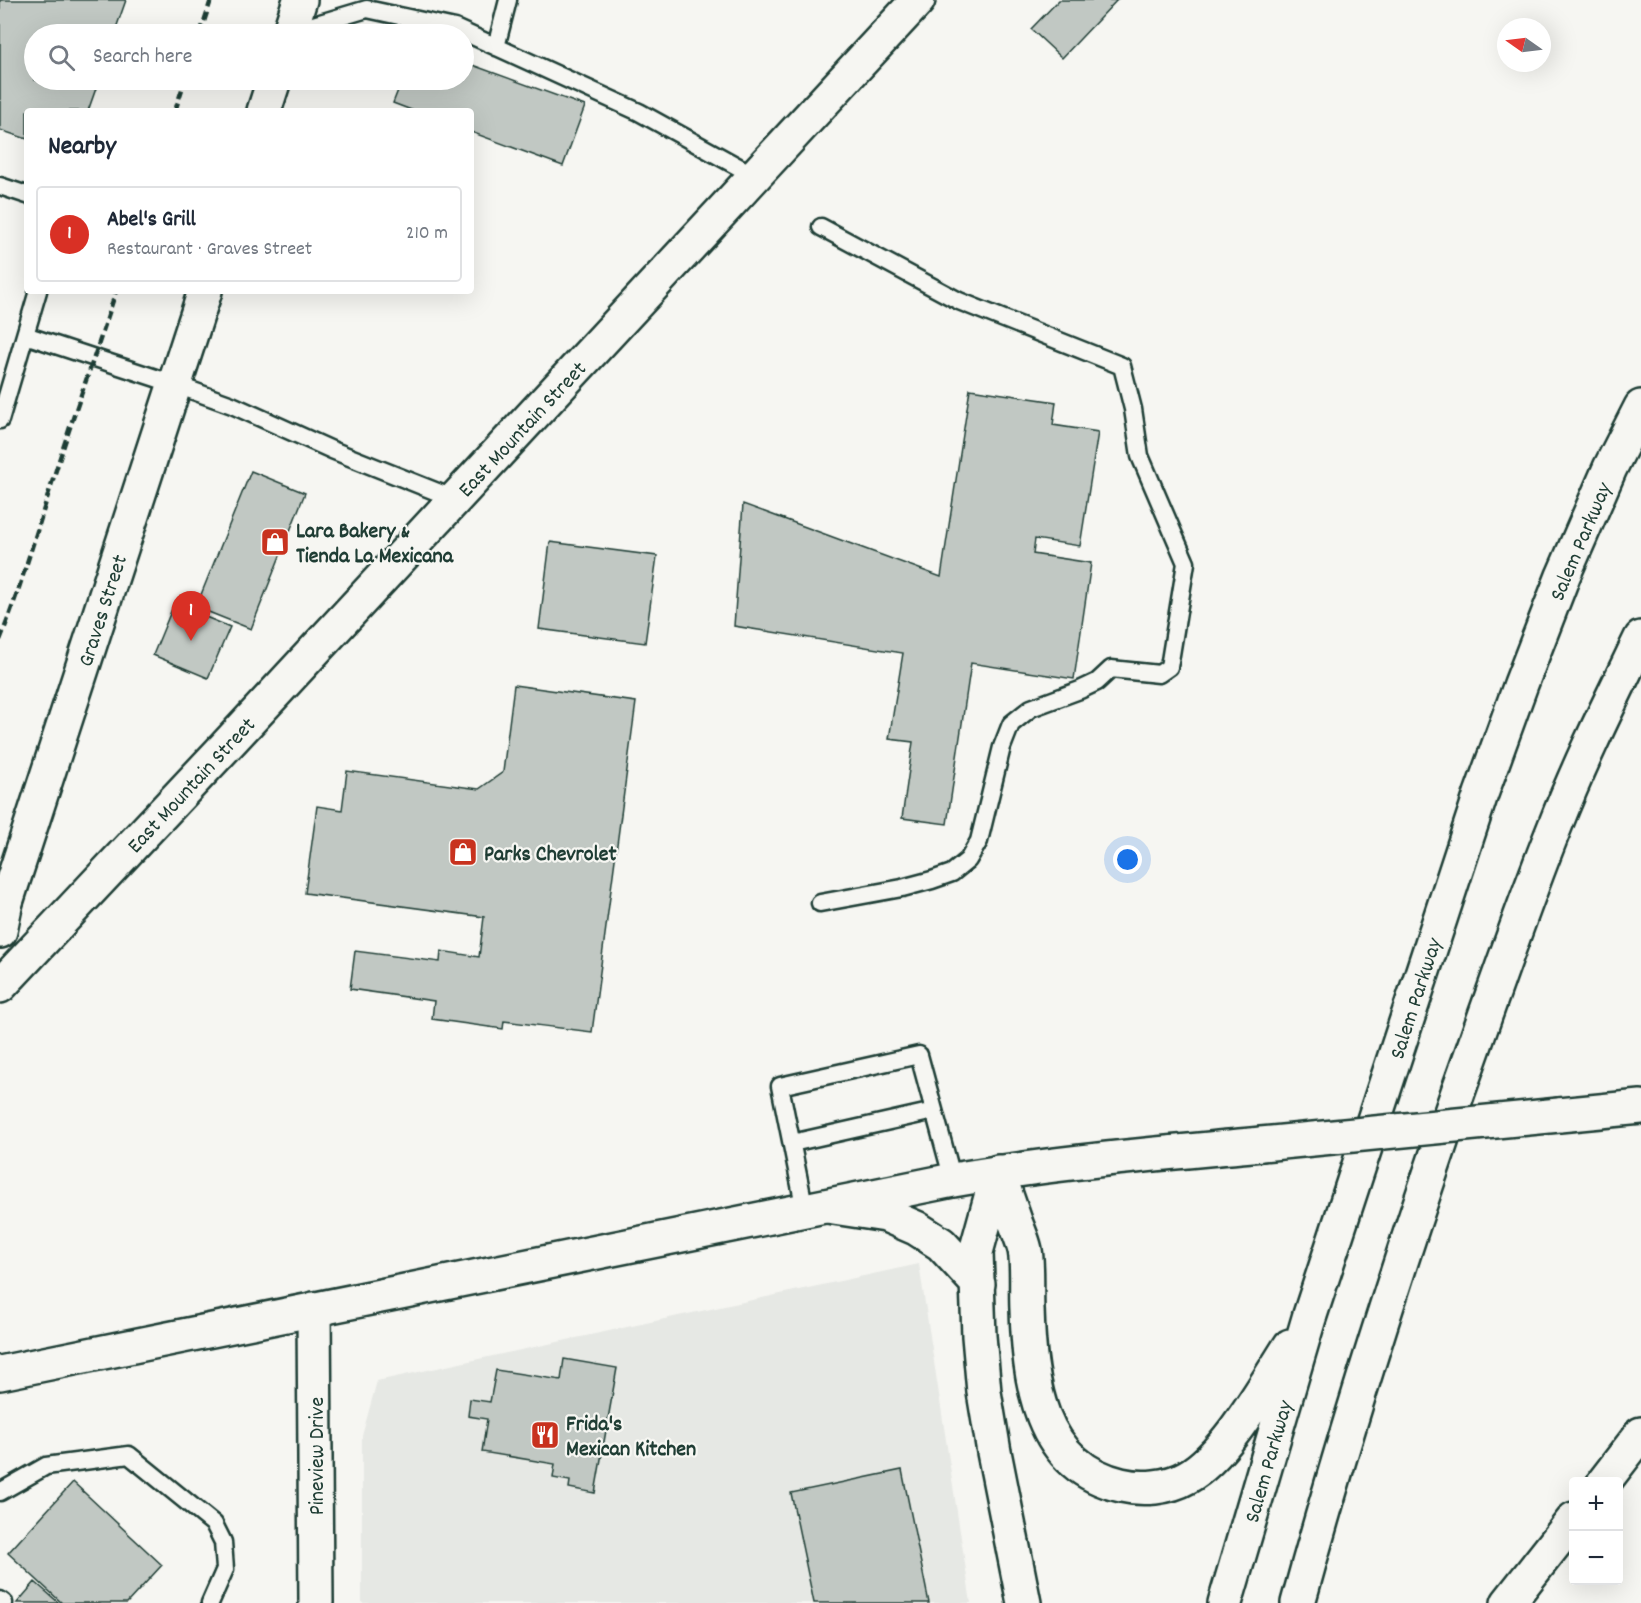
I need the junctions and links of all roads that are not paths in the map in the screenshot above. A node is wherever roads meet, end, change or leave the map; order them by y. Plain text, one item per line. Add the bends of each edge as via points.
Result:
1 (300, 0) edge
2 (508, 0) edge
3 (918, 0) edge
4 (292, 24) edge
5 (318, 24) edge
6 (436, 24) edge
7 (474, 37) edge
8 (496, 47) junction
9 (271, 90) edge
10 (265, 108) edge
11 (755, 176) junction
12 (0, 186) edge
13 (24, 194) edge
14 (821, 227) dead end
15 (37, 294) edge
16 (204, 294) edge
17 (24, 335) junction
18 (174, 384) junction
19 (1641, 407) edge
20 (0, 420) edge
21 (455, 499) junction
22 (1641, 638) edge
23 (820, 903) dead end
24 (0, 931) edge
25 (0, 986) edge
26 (1641, 1107) edge
27 (934, 1111) junction
28 (792, 1143) junction
29 (998, 1172) junction
30 (952, 1180) junction
31 (816, 1208) junction
32 (978, 1284) junction
33 (314, 1309) junction
34 (1309, 1318) junction
35 (0, 1372) edge
36 (1641, 1434) edge
37 (1608, 1477) edge
38 (0, 1492) edge
39 (1569, 1526) edge
40 (0, 1600) edge
41 (4, 1603) edge
42 (210, 1603) edge
43 (316, 1603) edge
44 (1024, 1603) edge
45 (1225, 1603) edge
46 (1298, 1603) edge
47 (1508, 1603) edge

1 - 4 main road
2 - 8 lane
3 - 11 main road, East Mountain Street
5 - 6 lane via 367,9
7 - 8 lane
8 - 11 lane via 639,112
9 - 10 main road
11 - 21 main road, East Mountain Street
12 - 13 lane
14 - 23 lane via 959,301 1122,366 1140,456 1186,563 1169,667 1159,674 1111,669 1080,690 1031,708 1011,724 979,841 968,860 952,873 932,880
15 - 17 lane
16 - 18 main road, Graves Street
17 - 18 lane
17 - 20 lane
18 - 21 lane
18 - 24 main road, Graves Street via 6,902
19 - 34 main road, Salem Parkway via 1563,576 1521,684
21 - 25 main road, East Mountain Street
22 - 46 main road via 1556,824 1515,932 1420,1203
26 - 29 main road, bridge
27 - 28 lane
27 - 28 lane via 919,1055 780,1086
27 - 30 lane
28 - 31 lane
29 - 30 main road
29 - 32 main road via 976,1252
29 - 34 main road via 1025,1250 1028,1344 1039,1405 1060,1448 1091,1474 1130,1487 1159,1486 1187,1478 1204,1465 1234,1430
30 - 31 main road
31 - 32 main road via 886,1215 916,1228 941,1244
31 - 33 main road
32 - 44 main road via 984,1392
33 - 35 main road
33 - 43 main road, Pineview Drive
34 - 45 main road, Salem Parkway
36 - 37 main road
38 - 42 lane via 46,1466 129,1455 214,1524 223,1542 225,1569
39 - 47 main road
40 - 41 lane

